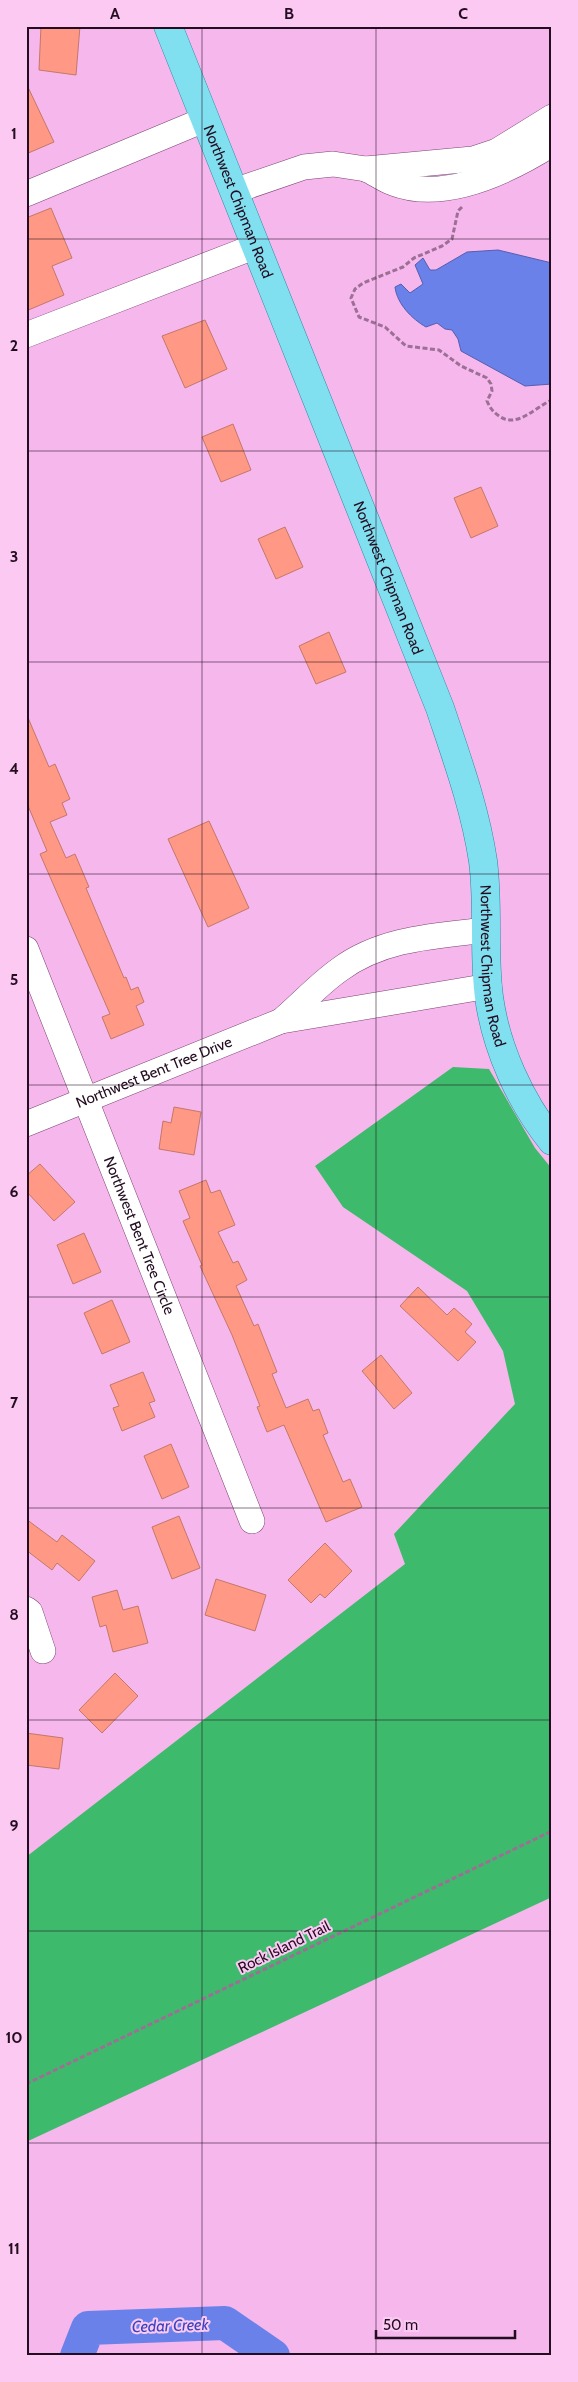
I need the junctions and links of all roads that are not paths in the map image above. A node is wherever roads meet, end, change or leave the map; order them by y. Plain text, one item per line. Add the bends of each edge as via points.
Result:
1 (168, 26) edge
2 (552, 117) edge
3 (206, 119) junction
4 (552, 144) edge
5 (366, 169) junction
6 (234, 191) junction
7 (26, 194) edge
8 (256, 246) junction
9 (26, 335) edge
10 (486, 930) junction
11 (26, 949) edge
12 (488, 986) junction
13 (281, 1021) junction
14 (86, 1100) junction
15 (26, 1124) edge
16 (552, 1141) edge
17 (252, 1521) dead end
18 (26, 1609) edge
19 (43, 1651) dead end

1 - 3 main road, Northwest Chipman Road
2 - 5 street via 497,151 472,159
3 - 6 main road, Northwest Chipman Road
3 - 7 street
4 - 5 street via 494,174 449,188 422,189 394,184
5 - 6 street via 333,164 304,167
6 - 8 main road, Northwest Chipman Road
8 - 9 street
8 - 10 main road, Northwest Chipman Road via 440,708 468,792 482,859 487,895
10 - 12 main road, Northwest Chipman Road
10 - 13 street, Northwest Bent Tree Drive via 403,940 366,954 338,970
11 - 14 street, Northwest Bent Tree Circle
12 - 13 street, Northwest Bent Tree Drive
12 - 16 main road, Northwest Chipman Road via 494,1024 513,1076
13 - 14 street, Northwest Bent Tree Drive
14 - 15 street, Northwest Bent Tree Drive
14 - 17 street, Northwest Bent Tree Circle
18 - 19 street via 30,1612

